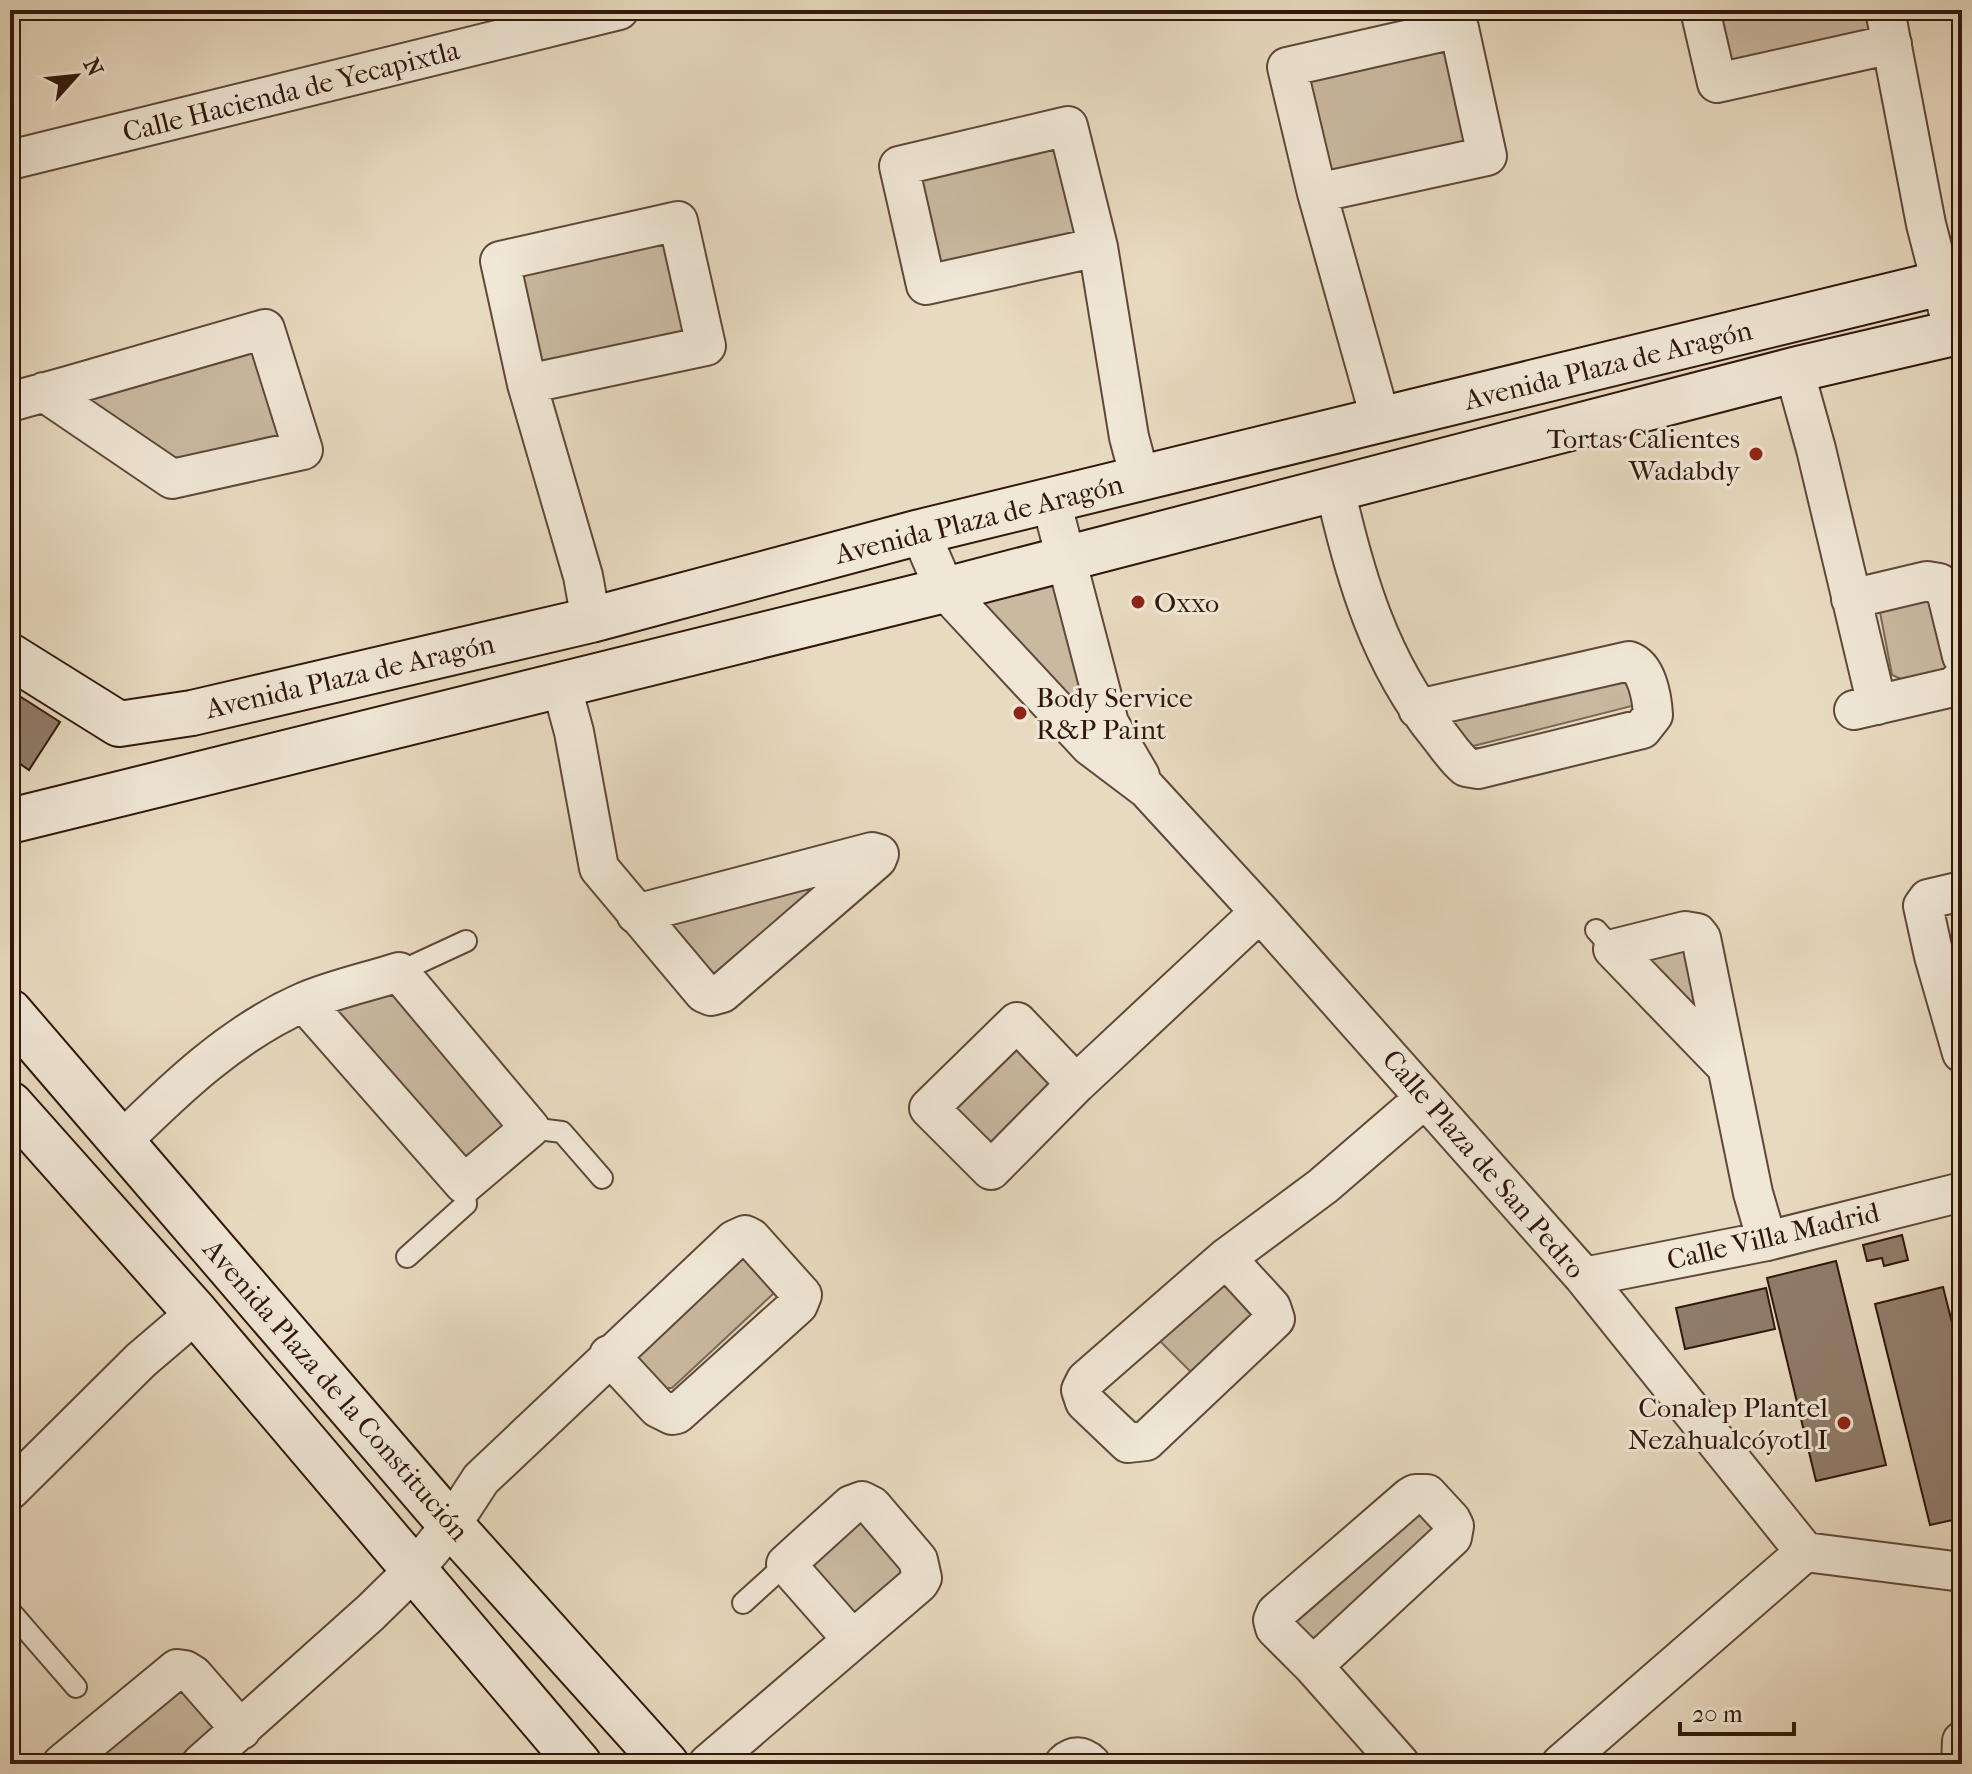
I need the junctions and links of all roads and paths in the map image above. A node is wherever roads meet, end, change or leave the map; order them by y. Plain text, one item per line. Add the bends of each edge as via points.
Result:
1 (619, 10) edge
2 (1700, 10) edge
3 (1888, 27) edge
4 (10, 160) edge
5 (1317, 193) junction
6 (1098, 247) junction
7 (1951, 280) edge
8 (1958, 332) edge
9 (1794, 370) junction
10 (527, 384) junction
11 (27, 397) edge
12 (1381, 421) junction
13 (1140, 478) junction
14 (1335, 489) junction
15 (1051, 501) junction
16 (920, 532) junction
17 (1067, 557) junction
18 (945, 590) junction
19 (1851, 599) junction
20 (591, 620) junction
21 (10, 656) edge
22 (1962, 656) edge
23 (1962, 679) edge
24 (561, 684) junction
25 (1418, 709) junction
26 (119, 724) junction
27 (1147, 789) junction
28 (124, 792) junction
29 (10, 821) edge
30 (1962, 891) edge
31 (1260, 912) junction
32 (636, 914) junction
33 (466, 941) dead end
34 (1948, 953) edge
35 (399, 972) junction
36 (304, 1002) junction
37 (10, 1012) edge
38 (1962, 1053) edge
39 (1725, 1065) junction
40 (1076, 1084) dead end
41 (1425, 1098) junction
42 (10, 1104) edge
43 (530, 1128) junction
44 (122, 1141) junction
45 (602, 1178) dead end
46 (464, 1184) junction
47 (1962, 1192) edge
48 (1767, 1241) junction
49 (407, 1257) dead end
50 (1226, 1258) junction
51 (1584, 1277) junction
52 (196, 1313) junction
53 (609, 1355) junction
54 (13, 1481) edge
55 (451, 1525) junction
56 (1805, 1552) junction
57 (786, 1564) junction
58 (415, 1569) junction
59 (1962, 1572) edge
60 (743, 1603) dead end
61 (10, 1611) edge
62 (852, 1639) junction
63 (1313, 1666) junction
64 (76, 1687) dead end
65 (241, 1730) junction
66 (1962, 1741) edge
67 (62, 1764) edge
68 (201, 1764) edge
69 (579, 1764) edge
70 (666, 1764) edge
71 (708, 1764) edge
72 (1064, 1764) edge
73 (1091, 1764) edge
74 (1400, 1764) edge
75 (1561, 1764) edge
76 (1961, 1764) edge

1 - 4 street, Calle Hacienda de Yecapixtla
2 - 3 street via 1717,83
3 - 7 street via 1926,224
5 - 5 street via 1287,67 1459,28 1487,156
5 - 12 street
6 - 6 street via 1068,126 899,166 926,285
6 - 13 street
7 - 8 street
7 - 12 street, Avenida Plaza de Aragón
8 - 9 street, Avenida Plaza de Aragón
9 - 14 street, Avenida Plaza de Aragón
9 - 19 street
10 - 10 street via 500,261 678,221 706,346
10 - 20 street
11 - 11 street via 265,329 303,450 172,479
12 - 13 street, Avenida Plaza de Aragón
13 - 15 street, Avenida Plaza de Aragón
14 - 17 street, Avenida Plaza de Aragón
14 - 25 street via 1352,564 1392,667
15 - 16 street, Avenida Plaza de Aragón
15 - 17 street, Calle Plaza de San Pedro
16 - 18 street, Calle Plaza de San Pedro
16 - 20 street, Avenida Plaza de Aragón
17 - 18 street, Avenida Plaza de Aragón
17 - 27 street, Calle Plaza de San Pedro via 1109,723
18 - 24 street, Avenida Plaza de Aragón
18 - 27 street, Calle Plaza de San Pedro via 1090,746
19 - 22 street via 1927,581 1939,583 1947,595
19 - 23 street via 1864,708 1953,687
20 - 26 street, Avenida Plaza de Aragón via 192,713
21 - 26 street
24 - 28 street, Avenida Plaza de Aragón
24 - 32 street via 599,868
25 - 25 street via 1461,763 1472,769 1642,729 1653,715 1643,671 1629,661
26 - 28 street via 133,755
27 - 31 street, Calle Plaza de San Pedro
28 - 29 street, Avenida Plaza de Aragón
30 - 34 street via 1925,902 1924,910
31 - 40 street
31 - 41 street, Calle Plaza de San Pedro
32 - 32 street via 699,989 717,995 879,854
33 - 35 lane
34 - 38 street
35 - 36 street
35 - 43 street
36 - 44 street via 220,1052
36 - 46 street
37 - 44 street, Avenida Plaza de la Constitución
39 - 39 street via 1704,945 1697,933 1604,940
39 - 48 street
41 - 50 street via 1323,1186
41 - 51 street, Calle Plaza de San Pedro
42 - 52 street, Avenida Plaza de la Constitución
43 - 45 lane via 562,1132
43 - 46 street
44 - 55 street, Avenida Plaza de la Constitución
46 - 49 lane via 466,1204
47 - 48 street, Calle Villa Madrid
48 - 51 street, Calle Villa Madrid
50 - 50 street via 1083,1385 1085,1402 1128,1443 1146,1441 1275,1319 1271,1307
51 - 56 street, Calle Plaza de San Pedro
52 - 54 street
52 - 58 street, Avenida Plaza de la Constitución
53 - 53 street via 739,1236 755,1242 802,1295 798,1305 677,1414 658,1408
53 - 55 street via 481,1479
55 - 58 street
55 - 70 street, Avenida Plaza de la Constitución
56 - 59 street
56 - 75 street
57 - 60 lane
57 - 62 street
57 - 62 street via 851,1505 862,1501 872,1506 923,1573 919,1583
58 - 65 street
58 - 69 street, Avenida Plaza de la Constitución
61 - 64 lane
62 - 71 street
63 - 63 street via 1275,1628 1276,1613 1410,1497 1427,1494 1451,1520 1452,1537
63 - 74 street
65 - 67 street via 193,1675 177,1669
65 - 68 street
66 - 76 street
72 - 73 street via 1084,1757

